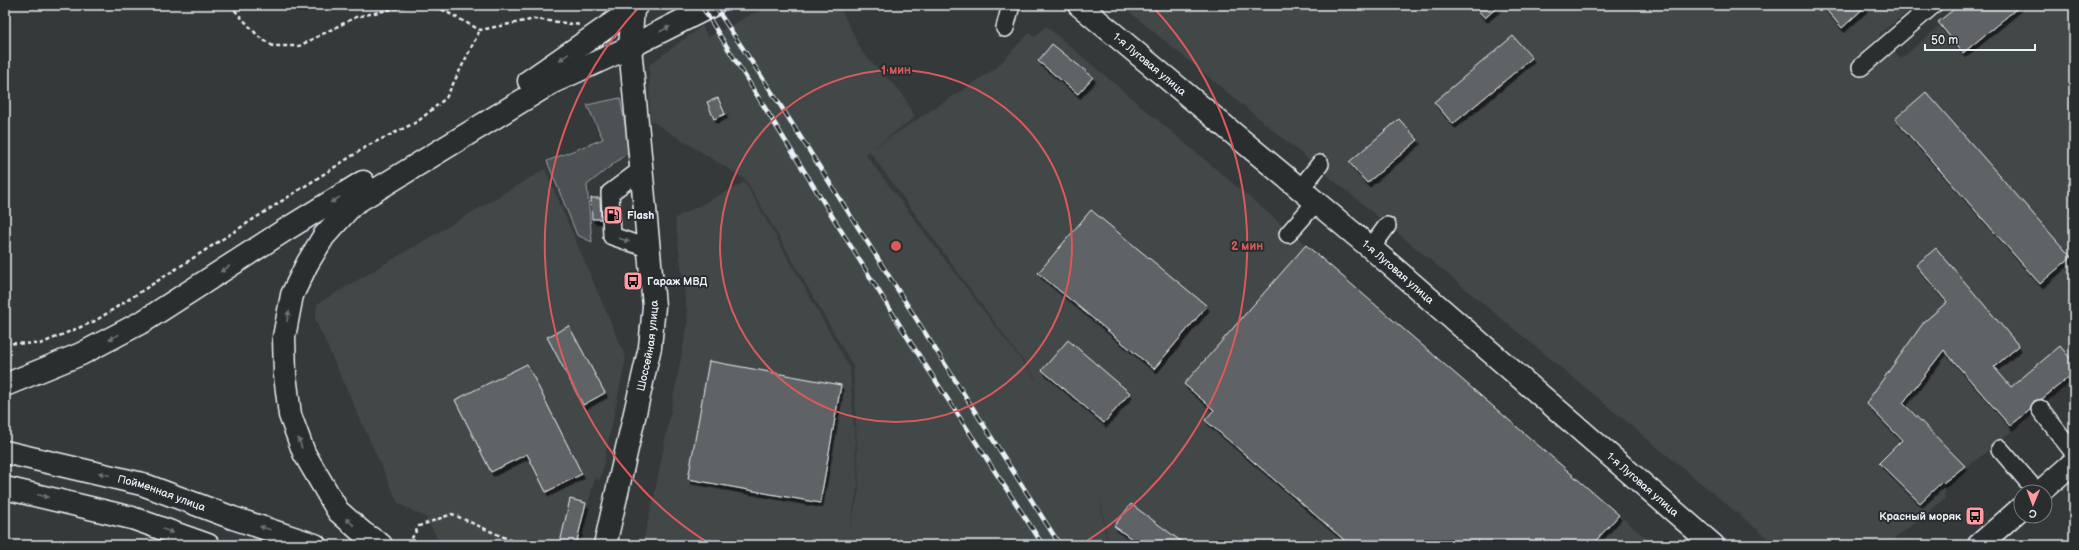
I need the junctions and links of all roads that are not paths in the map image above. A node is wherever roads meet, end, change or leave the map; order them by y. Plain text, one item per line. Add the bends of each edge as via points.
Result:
1 (713, 5) edge
2 (1011, 5) edge
3 (1079, 5) edge
4 (1933, 5) edge
5 (635, 7) edge
6 (1005, 28) dead end
7 (601, 31) junction
8 (630, 47) junction
9 (1861, 67) dead end
10 (1320, 164) dead end
11 (642, 169) junction
12 (1309, 195) junction
13 (1388, 226) dead end
14 (1288, 234) dead end
15 (650, 248) junction
16 (1372, 248) junction
17 (5, 385) edge
18 (2040, 409) dead end
19 (2000, 449) dead end
20 (5, 452) edge
21 (2074, 453) edge
22 (2074, 462) edge
23 (2031, 484) edge
24 (2048, 484) edge
25 (5, 488) edge
26 (2013, 515) edge
27 (208, 545) edge
28 (315, 545) edge
29 (381, 545) edge
30 (605, 545) edge
31 (1713, 545) edge
32 (1979, 545) edge

8 -> 1 main road
2 - 6 street
3 - 12 main road, 1-я Луговая улица
4 - 9 street
5 - 7 main road
5 - 8 main road
7 - 8 main road
7 -> 17 main road via 540,75 282,232 144,321 81,354
8 - 11 main road, Шоссейная улица
29 -> 8 main road via 338,512 304,453 290,415 284,337 292,295 307,264 324,236 353,204 551,83
10 - 12 street
11 - 15 main road, Шоссейная улица
11 -> 15 street via 610,193 612,236
12 - 14 street
12 - 16 main road, 1-я Луговая улица
13 - 16 street
15 - 30 main road, Шоссейная улица via 654,306 650,347
16 - 31 main road, 1-я Луговая улица
18 - 21 street
19 - 23 street
28 -> 20 main road, Пойменная улица via 142,484
22 - 24 main road
25 -> 27 main road via 132,518
26 - 32 main road

